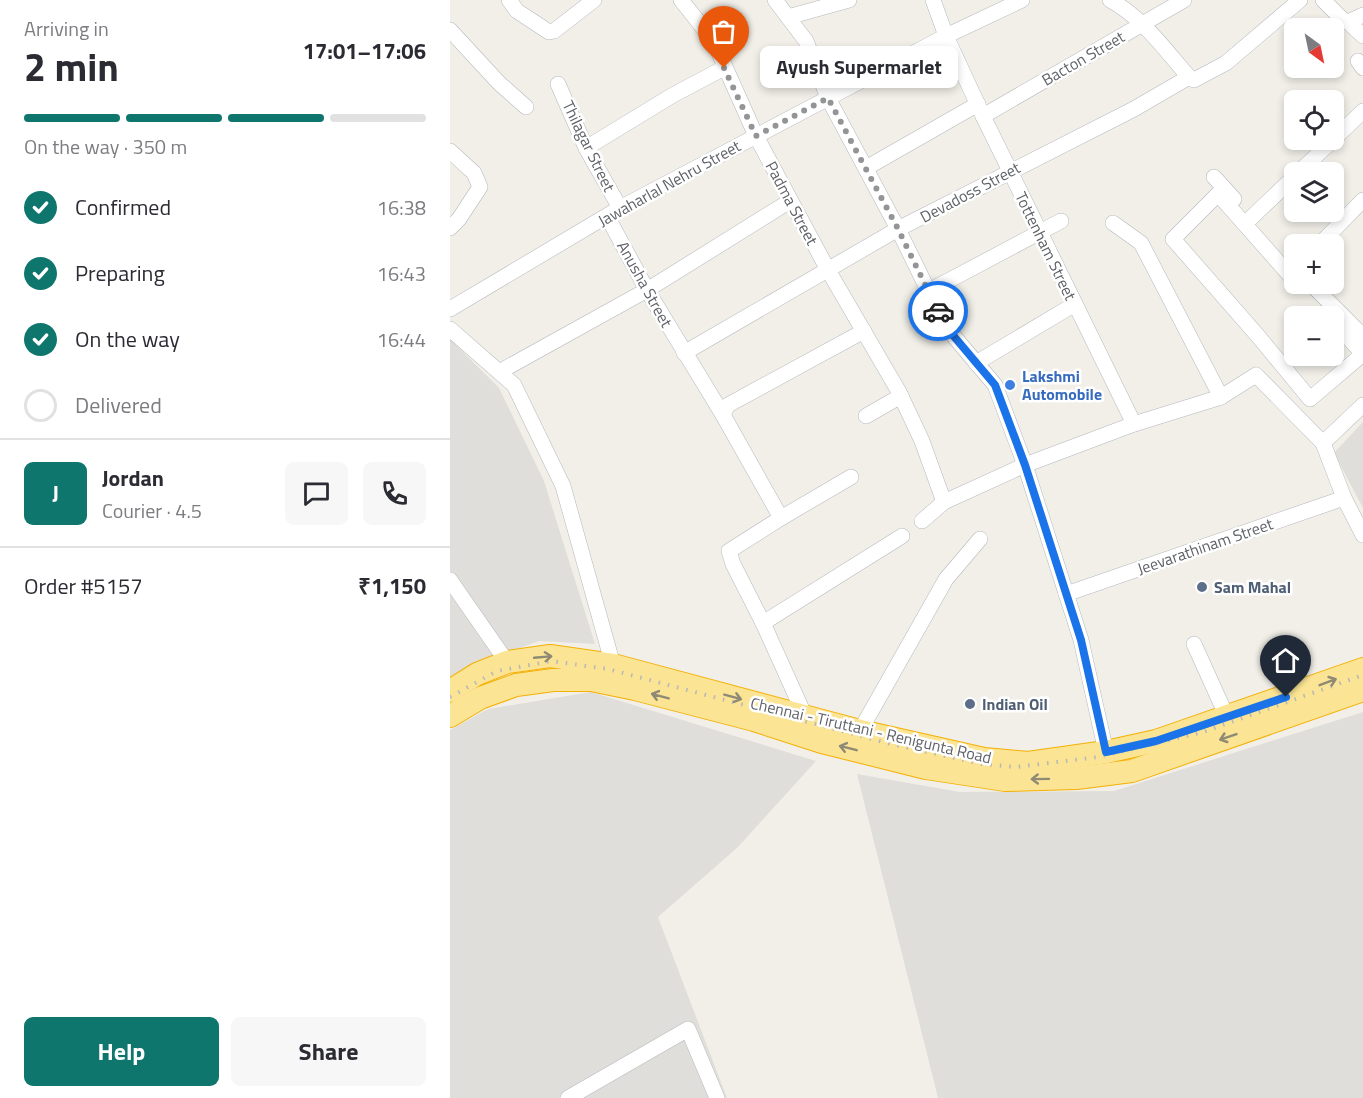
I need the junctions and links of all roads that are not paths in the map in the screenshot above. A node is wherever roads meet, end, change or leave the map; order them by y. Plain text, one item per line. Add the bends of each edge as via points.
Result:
1 (509, 0) edge
2 (594, 0) edge
3 (681, 0) edge
4 (775, 0) edge
5 (849, 0) edge
6 (933, 0) edge
7 (1022, 0) edge
8 (1110, 0) edge
9 (1184, 0) edge
10 (1300, 0) edge
11 (1323, 0) edge
12 (1363, 15) edge
13 (788, 17) junction
14 (1348, 22) junction
15 (1142, 24) junction
16 (450, 30) edge
17 (946, 36) junction
18 (1363, 36) edge
19 (724, 68) junction
20 (1189, 77) junction
21 (558, 84) dead end
22 (828, 98) junction
23 (526, 107) dead end
24 (980, 110) junction
25 (1363, 111) edge
26 (1344, 129) edge
27 (756, 136) junction
28 (586, 148) junction
29 (1322, 150) edge
30 (450, 151) edge
31 (1309, 162) edge
32 (866, 168) junction
33 (1010, 171) junction
34 (1214, 177) dead end
35 (1284, 187) edge
36 (1363, 200) edge
37 (790, 201) junction
38 (613, 212) junction
39 (1251, 218) junction
40 (1061, 221) dead end
41 (1113, 223) dead end
42 (450, 228) edge
43 (898, 229) junction
44 (1039, 231) junction
45 (1330, 234) edge
46 (1284, 254) edge
47 (1284, 269) edge
48 (828, 270) junction
49 (647, 290) junction
50 (929, 291) junction
51 (1307, 294) edge
52 (1321, 294) edge
53 (1075, 304) junction
54 (1319, 306) edge
55 (450, 309) edge
56 (450, 329) edge
57 (864, 331) junction
58 (1344, 333) edge
59 (1363, 336) edge
60 (684, 353) junction
61 (1363, 354) edge
62 (976, 363) junction
63 (499, 372) junction
64 (901, 396) junction
65 (1221, 397) junction
66 (1363, 405) edge
67 (723, 415) junction
68 (866, 416) dead end
69 (1134, 424) junction
70 (1323, 443) junction
71 (1025, 465) junction
72 (851, 477) dead end
73 (1344, 498) junction
74 (944, 502) junction
75 (782, 518) junction
76 (922, 521) dead end
77 (1363, 535) edge
78 (902, 536) dead end
79 (980, 539) dead end
80 (450, 580) edge
81 (1066, 594) junction
82 (764, 623) junction
83 (1194, 644) dead end
84 (507, 662) junction
85 (613, 665) junction
86 (1363, 669) edge
87 (1363, 690) edge
88 (450, 691) edge
89 (450, 716) edge
90 (805, 716) junction
91 (1227, 717) junction
92 (860, 731) junction
93 (1106, 752) junction
94 (568, 1098) edge
95 (717, 1098) edge

1 - 2 street via 517,11 549,32
3 - 19 street, Padma Street via 713,41
4 - 13 street
5 - 13 street
6 - 17 street, Tottenham Street
7 - 17 street, Jawaharlal Nehru Street
8 - 15 street
9 - 15 street, Bacton Street
10 - 20 street, Devadoss Street via 1226,63 1196,80
11 - 14 street
12 - 14 street
13 - 22 street via 806,41
14 - 18 street
15 - 20 street
15 - 24 street, Bacton Street
16 - 23 street
17 - 22 street, Jawaharlal Nehru Street
17 - 24 street, Tottenham Street
19 - 27 street, Padma Street
19 - 28 street
20 - 33 street, Devadoss Street
21 - 28 street, Thilagar Street
22 - 27 street, Jawaharlal Nehru Street
22 - 32 street
24 - 32 street, Bacton Street
24 - 33 street, Tottenham Street
25 - 26 street
27 - 37 street, Padma Street
27 - 38 street, Jawaharlal Nehru Street
28 - 38 street, Thilagar Street
29 - 31 street
30 - 42 street via 474,172 480,187
32 - 43 street
33 - 43 street, Devadoss Street
33 - 44 street, Tottenham Street
34 - 39 street
35 - 39 street
36 - 45 street
37 - 48 street, Padma Street
37 - 49 street
38 - 49 street, Anusha Street
38 - 55 street, Jawaharlal Nehru Street
39 - 46 street
40 - 44 street
41 - 65 street via 1141,243
43 - 48 street, Devadoss Street
43 - 50 street
44 - 50 street
44 - 53 street, Tottenham Street
47 - 61 street via 1218,194 1173,239 1310,399
48 - 57 street, Padma Street
48 - 60 street, Devadoss Street
49 - 60 street, Anusha Street
49 - 63 street
50 - 62 street via 946,327
51 - 54 street
52 - 59 street
53 - 62 street
53 - 69 street, Tottenham Street
56 - 63 street
57 - 64 street, Padma Street
57 - 67 street via 728,405
58 - 61 street
60 - 67 street, Anusha Street
62 - 71 street via 995,385
63 - 85 street via 514,385 563,486
64 - 68 street
64 - 74 street, Padma Street
65 - 69 street
65 - 70 street via 1256,375
66 - 70 street
67 - 75 street, Anusha Street
69 - 71 street
70 - 73 street
71 - 74 street
71 - 81 street
72 - 75 street
73 - 77 street
73 - 81 street, Jeevarathinam Street
74 - 76 street
75 - 82 street via 729,551
78 - 82 street
79 - 92 street via 946,579
80 - 84 street
81 - 93 street via 1081,640
82 - 90 street
83 - 91 street
84 -> 85 highway, Chennai - Tiruttani - Renigunta Road via 550,656
84 - 88 highway, Chennai - Tiruttani - Renigunta Road
85 -> 90 highway, Chennai - Tiruttani - Renigunta Road
91 -> 86 highway, Chennai - Tiruttani - Renigunta Road
87 -> 89 highway, Chennai - Tiruttani - Renigunta Road via 1131,771 1076,778 1005,780 926,768 591,680 516,685
90 - 92 highway, Chennai - Tiruttani - Renigunta Road
91 - 93 highway, Chennai - Tiruttani - Renigunta Road via 1156,741
92 - 93 highway, Chennai - Tiruttani - Renigunta Road via 984,759 1028,763
94 - 95 street via 688,1029

